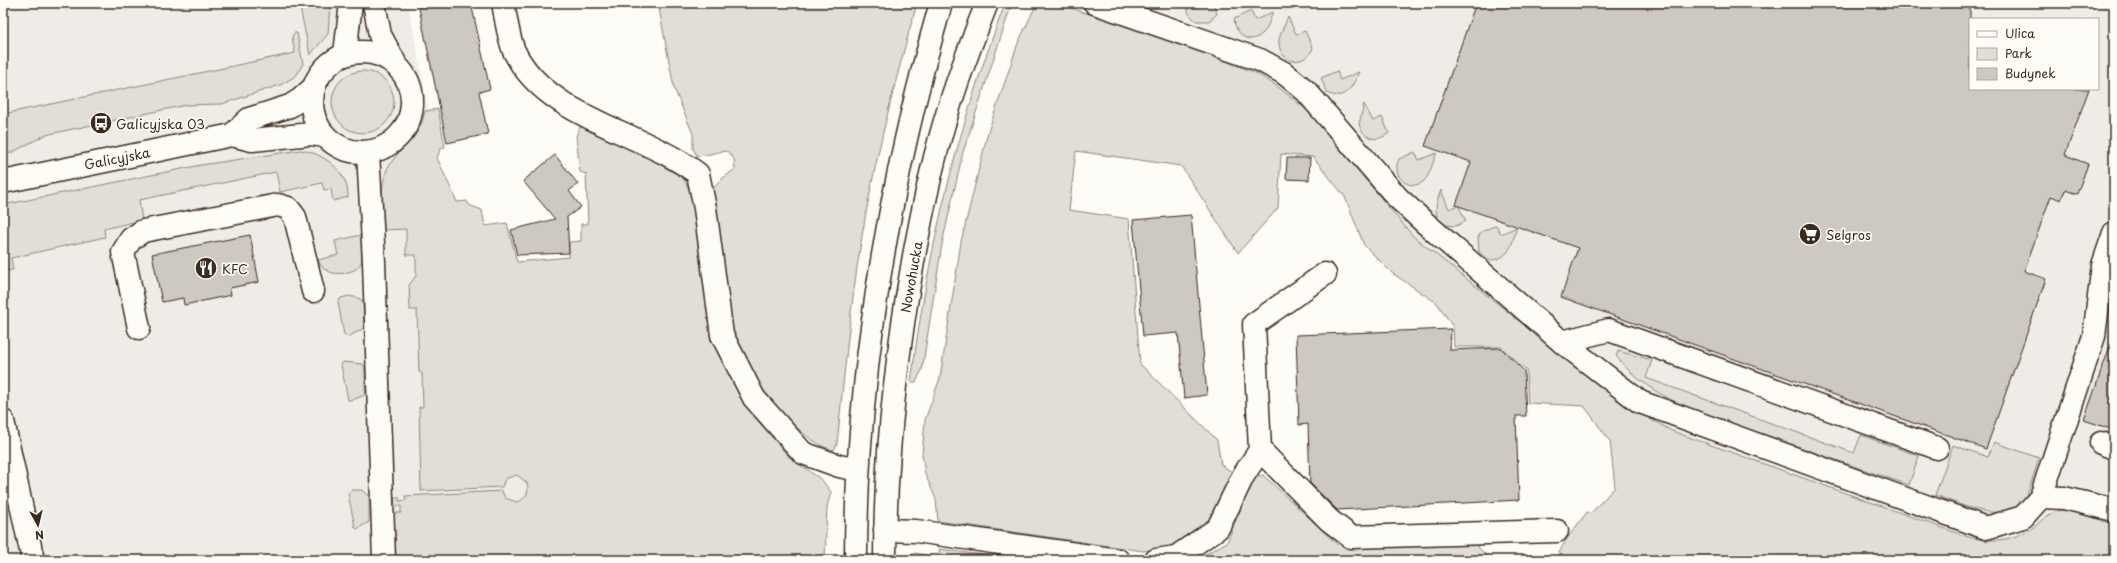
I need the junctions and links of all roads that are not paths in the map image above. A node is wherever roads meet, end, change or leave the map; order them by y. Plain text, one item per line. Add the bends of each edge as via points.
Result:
1 (351, 3) edge
2 (374, 3) edge
3 (503, 3) edge
4 (941, 3) edge
5 (987, 3) edge
6 (1095, 3) edge
7 (345, 54) junction
8 (395, 63) junction
9 (314, 87) junction
10 (232, 135) junction
11 (324, 136) junction
12 (368, 152) junction
13 (3, 182) edge
14 (2114, 234) edge
15 (1326, 274) dead end
16 (313, 291) dead end
17 (139, 328) dead end
18 (1562, 342) junction
19 (3, 421) edge
20 (1937, 448) dead end
21 (1260, 450) junction
22 (858, 470) junction
23 (2041, 497) junction
24 (2114, 510) edge
25 (885, 530) junction
26 (1557, 531) dead end
27 (33, 560) edge
28 (384, 560) edge
29 (856, 560) edge
30 (885, 560) edge
31 (1118, 560) edge
32 (1156, 560) edge

1 - 7 main road
2 - 8 main road via 380,35
3 - 22 main road via 513,49 522,65 565,106 669,154 698,174 722,335 754,398 803,453
4 - 22 main road via 907,131 883,249 867,364
5 - 25 main road, Nowohucka via 947,113 920,226 907,295 894,396
6 - 18 main road via 1260,60 1284,72 1306,91 1397,197
7 - 8 main road via 371,52
7 - 9 main road via 324,71
8 - 12 main road via 406,76 412,92 412,109 408,124 398,138 384,148
9 - 10 main road via 290,106 249,119
9 - 11 main road via 312,110
10 - 11 main road, Galicyjska via 252,140 312,134
10 - 13 main road, Galicyjska
11 - 12 main road via 337,146 352,152
12 - 28 main road
14 - 23 main road via 2103,265 2094,336
15 - 21 main road via 1254,324
16 - 17 main road via 295,217 288,208 278,205 143,232 131,239 123,252
18 - 20 main road via 1610,330
18 - 23 main road via 1640,402 1986,528 2023,517
19 - 27 main road
21 - 26 main road via 1329,520 1351,537
21 - 32 main road via 1243,476 1218,528 1176,557
22 - 29 main road
23 - 24 main road via 2064,498
25 - 30 main road, Nowohucka
25 - 31 main road via 916,531

